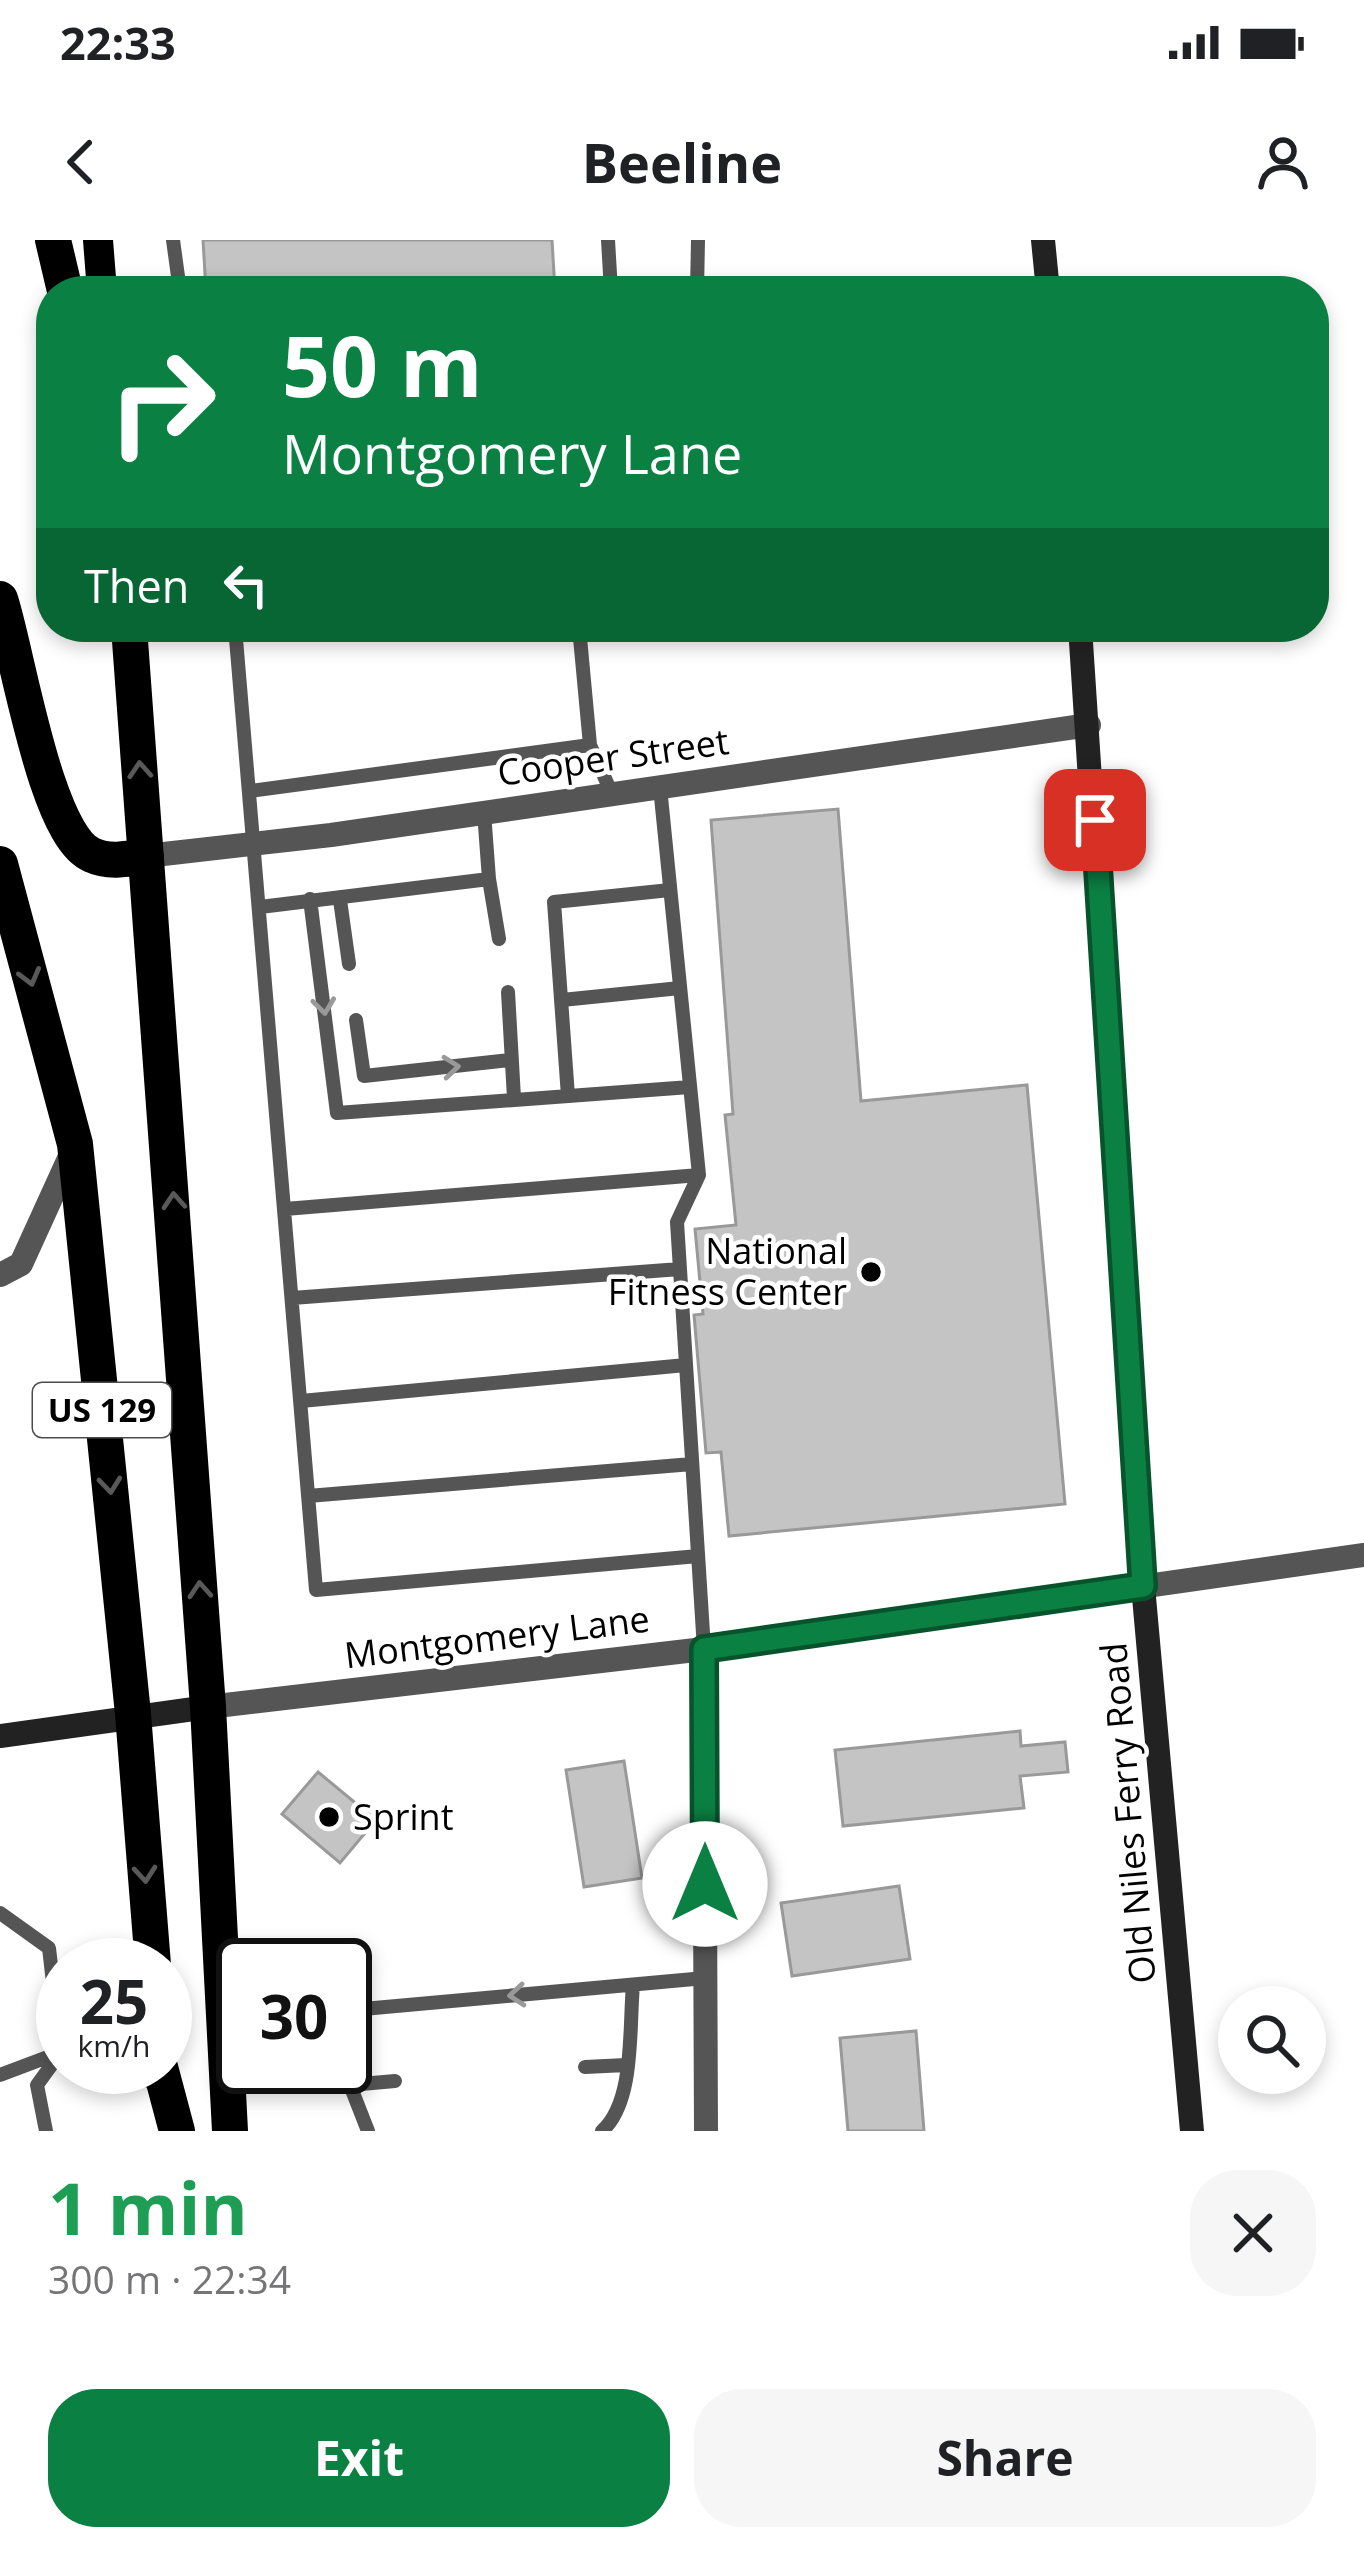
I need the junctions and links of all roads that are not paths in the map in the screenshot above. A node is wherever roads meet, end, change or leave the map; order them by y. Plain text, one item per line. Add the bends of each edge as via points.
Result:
1 (53, 240) edge
2 (98, 240) edge
3 (173, 240) edge
4 (608, 240) edge
5 (698, 240) edge
6 (1043, 240) edge
7 (61, 276) edge
8 (101, 276) edge
9 (178, 276) edge
10 (610, 276) edge
11 (698, 276) edge
12 (1047, 276) edge
13 (0, 598) edge
14 (130, 642) edge
15 (236, 642) edge
16 (580, 642) edge
17 (1081, 642) edge
18 (1089, 724) junction
19 (590, 745) junction
20 (660, 787) junction
21 (250, 791) junction
22 (611, 794) junction
23 (484, 812) junction
24 (255, 844) junction
25 (146, 856) junction
26 (0, 864) edge
27 (489, 879) junction
28 (670, 890) junction
29 (310, 899) junction
30 (340, 899) junction
31 (260, 907) junction
32 (499, 939) dead end
33 (349, 964) dead end
34 (680, 988) junction
35 (508, 992) dead end
36 (562, 1000) junction
37 (356, 1020) dead end
38 (510, 1060) junction
39 (690, 1087) junction
40 (568, 1096) junction
41 (514, 1098) junction
42 (75, 1144) junction
43 (699, 1175) junction
44 (285, 1209) junction
45 (680, 1269) junction
46 (0, 1275) edge
47 (292, 1298) junction
48 (686, 1365) junction
49 (301, 1401) junction
50 (692, 1464) junction
51 (308, 1496) junction
52 (1364, 1555) edge
53 (698, 1556) junction
54 (1143, 1586) junction
55 (704, 1649) junction
56 (208, 1707) junction
57 (133, 1714) junction
58 (0, 1736) edge
59 (0, 1913) edge
60 (150, 1938) edge
61 (36, 1939) edge
62 (705, 1978) junction
63 (633, 1985) junction
64 (372, 2008) edge
65 (36, 2062) edge
66 (626, 2065) junction
67 (585, 2067) dead end
68 (0, 2075) edge
69 (395, 2081) dead end
70 (372, 2083) edge
71 (39, 2094) edge
72 (166, 2094) edge
73 (354, 2094) edge
74 (46, 2131) edge
75 (177, 2131) edge
76 (230, 2131) edge
77 (368, 2131) edge
78 (602, 2131) edge
79 (706, 2131) edge
80 (1192, 2131) edge

1 - 7 highway
2 - 8 main road
3 - 9 lane
4 - 10 lane
5 - 11 lane
6 - 12 street
13 - 25 highway via 47,786 68,832 88,855
25 -> 14 highway, US 129
15 - 21 lane
16 - 19 lane
17 - 18 street, Old Niles Ferry Road
18 - 20 street, Cooper Street
18 - 54 street, Old Niles Ferry Road
19 - 21 lane
19 - 22 lane
20 - 22 street, Cooper Street
20 - 28 lane
21 - 24 lane
22 - 23 street, Cooper Street
23 - 24 street, Cooper Street
23 - 27 lane
24 - 25 street, Cooper Street
24 - 31 lane
56 -> 25 highway, US 129
26 -> 42 highway, US 129
27 - 30 lane
27 - 32 lane
28 - 34 lane
28 - 36 lane via 554,902
29 - 30 lane
29 - 31 lane
29 -> 41 lane via 337,1113
30 - 33 lane
31 - 44 lane
34 - 36 lane
34 - 39 lane
35 - 38 lane
36 - 40 lane
37 -> 38 lane via 364,1076
38 - 41 lane
39 - 40 lane
39 - 43 lane
40 - 41 lane
42 - 46 street via 21,1264
42 -> 57 highway, US 129
43 - 44 lane
43 - 45 lane via 677,1222
44 - 47 lane
45 - 47 lane
45 - 48 lane
47 - 49 lane
48 - 49 lane
48 - 50 lane
49 - 51 lane
50 - 51 lane
50 - 53 lane
51 - 53 lane via 316,1590
52 - 54 street, Montgomery Lane
53 - 55 lane
54 - 55 street, Montgomery Lane
54 - 80 street, Old Niles Ferry Road
55 - 56 street, Montgomery Lane
55 - 62 street
56 - 57 street
56 - 76 highway, US 129
57 - 58 street
57 -> 60 highway, US 129
59 - 61 lane
62 - 63 lane
62 - 79 street
63 -> 64 lane
63 - 66 lane
65 - 68 lane
66 - 67 lane
66 - 78 lane via 619,2117
69 - 70 lane
71 - 74 lane
72 - 75 highway
73 - 77 lane

